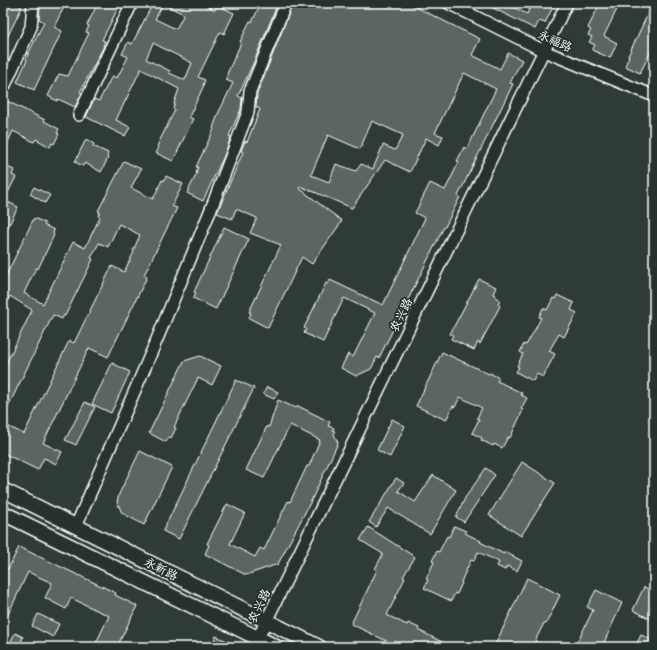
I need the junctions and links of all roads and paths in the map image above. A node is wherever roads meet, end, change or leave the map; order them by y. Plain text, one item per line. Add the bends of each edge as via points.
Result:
1 (33, 3) edge
2 (132, 3) edge
3 (286, 3) edge
4 (448, 3) edge
5 (567, 3) edge
6 (544, 51) junction
7 (3, 84) edge
8 (653, 92) edge
9 (79, 115) dead end
10 (3, 490) edge
11 (3, 513) edge
12 (76, 526) junction
13 (266, 622) junction
14 (258, 638) junction
15 (276, 647) edge
16 (319, 647) edge

1 - 7 street via 31,27 5,85
2 - 9 street
3 - 12 street via 250,91 248,112 211,209
4 - 6 street, 永福路
5 - 6 street, 农兴路
6 - 8 street, 永福路
6 - 13 street, 农兴路
10 - 12 main road, 永新路
11 - 14 main road, 永新路
12 - 13 main road, 永新路
13 - 14 street, 农兴路
13 - 16 main road, 永新路
14 - 15 main road, 永新路

